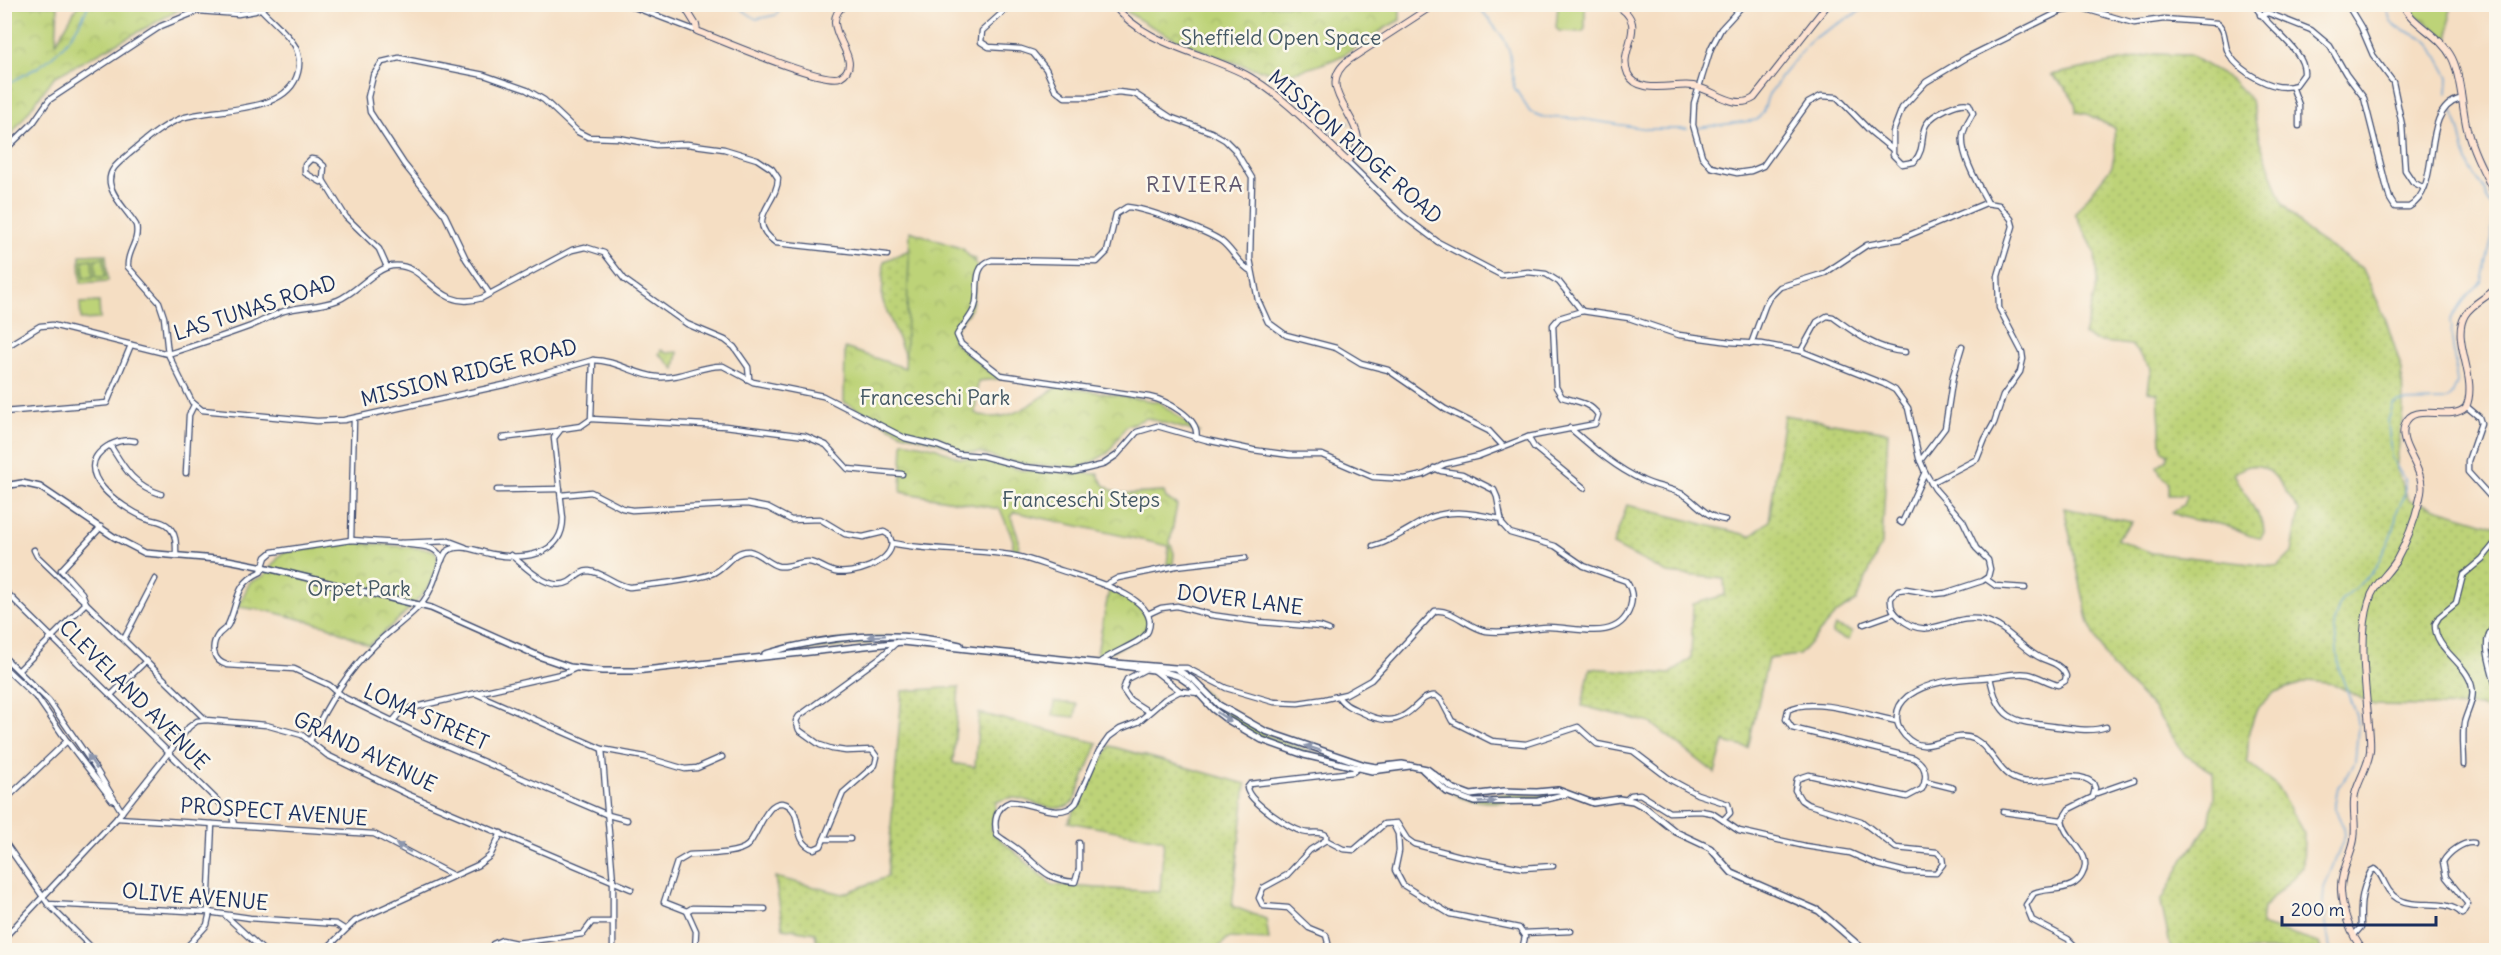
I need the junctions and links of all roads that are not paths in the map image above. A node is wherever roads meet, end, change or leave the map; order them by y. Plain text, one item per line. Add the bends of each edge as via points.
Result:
1 (271, 4) edge
2 (626, 4) edge
3 (683, 4) edge
4 (846, 4) edge
5 (885, 4) edge
6 (906, 4) edge
7 (1012, 4) edge
8 (1113, 4) edge
9 (1434, 4) edge
10 (1614, 4) edge
11 (1744, 4) edge
12 (1828, 4) edge
13 (2254, 4) edge
14 (2347, 4) edge
15 (2403, 4) edge
16 (261, 9) junction
17 (2260, 15) junction
18 (697, 31) junction
19 (2292, 86) junction
20 (1700, 87) junction
21 (2460, 99) junction
22 (2299, 126) dead end
23 (1893, 150) junction
24 (4, 151) edge
25 (1347, 161) junction
26 (323, 180) junction
27 (2424, 188) junction
28 (2496, 196) edge
29 (1988, 203) junction
30 (886, 255) dead end
31 (387, 267) junction
32 (1251, 271) junction
33 (2496, 288) edge
34 (489, 294) junction
35 (1582, 311) junction
36 (1751, 344) junction
37 (130, 345) junction
38 (1962, 346) dead end
39 (4, 348) edge
40 (1801, 351) junction
41 (1905, 351) dead end
42 (168, 354) junction
43 (593, 360) junction
44 (747, 379) junction
45 (2466, 406) junction
46 (196, 407) junction
47 (4, 412) edge
48 (354, 419) junction
49 (591, 419) junction
50 (1569, 428) junction
51 (558, 431) junction
52 (1528, 436) junction
53 (502, 438) dead end
54 (1196, 438) junction
55 (135, 441) dead end
56 (110, 445) junction
57 (1502, 445) junction
58 (1920, 461) junction
59 (1434, 468) junction
60 (1925, 472) junction
61 (186, 474) dead end
62 (902, 474) dead end
63 (1931, 483) junction
64 (4, 486) edge
65 (1584, 488) dead end
66 (497, 490) dead end
67 (560, 492) junction
68 (161, 494) dead end
69 (2496, 502) edge
70 (1501, 519) junction
71 (1725, 520) dead end
72 (1899, 521) dead end
73 (101, 527) junction
74 (351, 540) junction
75 (2496, 542) edge
76 (399, 543) junction
77 (892, 543) junction
78 (1373, 546) dead end
79 (465, 547) junction
80 (34, 550) dead end
81 (511, 555) junction
82 (176, 556) junction
83 (1245, 558) dead end
84 (442, 560) junction
85 (263, 567) junction
86 (155, 579) dead end
87 (1986, 579) junction
88 (1105, 585) junction
89 (2025, 588) dead end
90 (4, 590) edge
91 (86, 603) junction
92 (419, 605) junction
93 (1895, 613) junction
94 (1148, 614) junction
95 (1864, 624) dead end
96 (2496, 625) edge
97 (1329, 630) dead end
98 (52, 637) junction
99 (124, 639) junction
100 (897, 642) junction
101 (976, 649) junction
102 (4, 657) edge
103 (755, 657) junction
104 (146, 661) junction
105 (1099, 663) junction
106 (4, 667) edge
107 (576, 668) junction
108 (1175, 668) junction
109 (1146, 669) junction
110 (18, 670) junction
111 (1155, 670) junction
112 (1990, 677) junction
113 (2496, 687) edge
114 (337, 691) junction
115 (1180, 691) junction
116 (1198, 693) junction
117 (477, 694) junction
118 (111, 695) junction
119 (1338, 696) junction
120 (1149, 712) junction
121 (206, 720) junction
122 (393, 721) junction
123 (1897, 722) junction
124 (2106, 727) dead end
125 (67, 741) junction
126 (310, 741) junction
127 (603, 749) junction
128 (168, 751) junction
129 (722, 758) dead end
130 (1410, 765) junction
131 (2464, 765) dead end
132 (1419, 767) junction
133 (1358, 768) junction
134 (2134, 780) dead end
135 (1925, 781) junction
136 (1953, 788) dead end
137 (1568, 793) junction
138 (2094, 794) junction
139 (1627, 799) junction
140 (4, 801) edge
141 (122, 812) junction
142 (2003, 812) dead end
143 (608, 815) junction
144 (117, 819) junction
145 (627, 820) dead end
146 (1723, 820) junction
147 (2062, 820) junction
148 (212, 824) junction
149 (1393, 824) junction
150 (234, 825) junction
151 (501, 833) junction
152 (825, 839) junction
153 (850, 839) dead end
154 (1326, 840) junction
155 (4, 841) edge
156 (1079, 843) dead end
157 (2474, 843) dead end
158 (1552, 866) dead end
159 (454, 876) junction
160 (613, 882) junction
161 (631, 889) dead end
162 (44, 898) junction
163 (48, 904) junction
164 (765, 909) dead end
165 (687, 911) junction
166 (209, 912) junction
167 (226, 916) junction
168 (613, 922) junction
169 (344, 929) junction
170 (1571, 932) dead end
171 (1524, 933) junction
172 (2354, 935) junction
173 (4, 938) edge
174 (259, 949) edge
175 (94, 951) edge
176 (184, 951) edge
177 (325, 951) edge
178 (491, 951) edge
179 (614, 951) edge
180 (695, 951) edge
181 (1304, 951) edge
182 (1522, 951) edge
183 (1864, 951) edge
184 (2079, 951) edge
185 (2363, 951) edge

1 - 16 street
2 - 18 street
3 - 18 main road
4 - 18 main road via 837,13 834,24 847,54 848,67 835,78 768,60
5 - 6 main road
7 - 32 street via 982,31 981,42 989,47 1033,53 1061,96 1072,99 1118,92 1135,94 1182,123 1217,135 1235,150 1253,183
8 - 25 main road, MISSION RIDGE ROAD via 1130,21 1160,39 1265,87
9 - 25 main road via 1338,71 1336,91 1359,141 1356,152
10 - 20 main road via 1632,22 1626,66 1632,80 1647,86
11 - 20 street via 1718,34
12 - 20 main road via 1752,100 1733,102
13 - 17 street
14 - 27 street via 2373,55 2393,82 2402,125 2405,170 2413,182
15 - 21 main road via 2408,15 2447,50 2457,72
16 - 24 street via 238,14 198,11 161,26 49,100 33,123
16 - 42 street via 299,56 298,75 287,92 269,102 171,123 116,164 110,176 112,188 136,225 128,267 159,302
17 - 19 street via 2303,63 2303,77
17 - 27 street via 2268,13 2311,30 2330,46 2364,98 2394,206 2413,205
19 - 22 street via 2299,105
19 - 23 street via 2264,82 2238,64 2227,51 2223,29 2217,23 2164,19 2134,23 2088,9 2070,9 1994,43 1926,82 1902,108 1893,132
20 - 23 street via 1694,103 1693,125 1702,156 1711,167 1737,173 1763,166 1808,103 1825,95 1837,97
21 - 27 street via 2449,102 2444,109
21 - 28 main road via 2472,147
23 - 29 street via 1898,162 1914,162 1929,119 1951,107 1969,104 1972,113 1962,145
25 - 35 street, MISSION RIDGE ROAD via 1438,242 1501,275 1546,274 1559,282
26 - 26 street via 305,173 308,160 317,159 322,164
26 - 31 street via 346,217 379,249
29 - 36 street via 1897,240 1867,245 1825,273 1780,287 1769,298
29 - 63 street via 2001,207 2012,223 1997,288 2002,316 2022,352 2022,367 2003,396 1977,459
30 - 34 street via 776,243 764,231 762,219 778,178 757,159 708,146 588,137 536,94 509,83 465,70 389,59 377,69 370,83 368,104 373,118 445,215 466,259
31 - 34 street via 408,268 455,300 474,300
31 - 42 street, LAS TUNAS ROAD via 338,300 286,311
32 - 54 street via 1214,236 1127,207 1116,214 1107,252 1097,262 984,264 979,272 975,307 957,335 961,345 1001,375 1163,401 1194,424
32 - 57 street via 1264,317 1275,328 1286,335 1335,348 1361,363 1389,370 1446,409 1489,431
33 - 45 main road via 2469,309 2461,323 2469,377
34 - 44 street via 572,250 598,250 608,256 625,280 687,324 734,346 748,367
35 - 36 street via 1616,315 1679,334
35 - 50 street, MISSION RIDGE ROAD via 1559,318 1553,325 1557,390 1562,398 1592,408 1598,418 1593,426
36 - 40 street
37 - 39 street via 46,325
37 - 42 street
37 - 47 street via 107,403
38 - 58 street via 1945,428
40 - 41 street via 1818,320 1827,316 1865,340
40 - 58 street via 1895,390 1908,408
42 - 46 street
43 - 44 street, MISSION RIDGE ROAD via 659,377 723,366
43 - 48 street, MISSION RIDGE ROAD
43 - 49 street
44 - 54 street, MISSION RIDGE ROAD via 823,396 905,438 1024,467 1073,472 1093,468 1110,461 1137,432 1150,427 1165,427
45 - 69 street via 2481,423 2468,472
45 - 172 main road via 2452,414 2414,414 2404,427 2405,443 2421,475 2421,490 2404,545 2373,591 2367,610 2365,659 2370,753 2355,795 2354,839 2341,885
46 - 48 street, MISSION RIDGE ROAD via 209,412 317,421
46 - 61 street via 189,417
48 - 74 street
49 - 51 street via 581,426
49 - 62 street via 789,433 819,441 848,469
50 - 52 street, MISSION RIDGE ROAD
50 - 71 street via 1630,474 1685,496 1707,515
51 - 53 street
51 - 67 street via 554,441
52 - 57 street, MISSION RIDGE ROAD
52 - 65 street via 1534,447
54 - 59 street, MISSION RIDGE ROAD via 1272,453 1322,454 1362,473 1384,478 1415,477
55 - 56 street
56 - 68 street via 123,468 139,483
56 - 82 street via 95,462 96,481 142,516 168,526 176,539
57 - 59 street, MISSION RIDGE ROAD via 1479,456
58 - 60 street
59 - 70 street via 1459,473 1492,488
60 - 63 street
60 - 72 street via 1902,523
63 - 87 street via 1957,513 1974,545 1988,560
64 - 73 street via 22,483 40,487
66 - 67 street
67 - 77 street via 591,492 632,510 730,503 760,506 791,520 820,519 845,534 863,537 884,532
67 - 81 street via 563,525 557,541 537,554
70 - 78 street via 1447,513 1430,517
70 - 119 street via 1510,533 1555,546 1584,566 1626,581 1632,597 1624,618 1614,626 1596,631 1548,627 1508,633 1480,629 1448,612 1435,611 1371,680
73 - 82 street via 139,550
73 - 91 street via 61,570
74 - 76 street
74 - 85 street via 272,552
75 - 131 street via 2463,575 2456,603 2435,624 2439,639 2472,686 2473,697 2464,724
76 - 79 street via 452,541
76 - 84 street via 434,548
77 - 81 street via 884,558 856,571 833,572 809,562 780,566 745,551 705,576 629,587 616,585 590,571 566,584 553,585
77 - 88 street via 1014,556
79 - 81 street
79 - 84 street via 450,548
80 - 91 street
82 - 85 street
83 - 88 street via 1176,566 1118,578
84 - 92 street via 437,578
85 - 92 street
85 - 114 street, LOMA STREET via 242,586 228,625 218,635 214,654 218,661 226,666 292,669
86 - 99 street
87 - 89 street via 1995,586
87 - 93 street via 1945,593 1901,589 1891,598
88 - 94 street via 1125,594
90 - 98 street, CLEVELAND AVENUE
91 - 98 street
91 - 99 street
92 - 107 street
92 - 114 street via 373,646
93 - 95 street
93 - 112 street via 1910,625 1924,629 1939,628 1964,618 1987,621 2033,654 2060,666 2066,676 2058,685 2027,674
94 - 97 street, DOVER LANE via 1181,606 1211,615
94 - 105 street via 1145,636
96 - 113 street via 2487,641
98 - 110 street
98 - 118 street, CLEVELAND AVENUE
99 - 104 street
100 - 101 street
100 - 103 street
100 - 152 street via 796,721 799,730 820,745 839,751 869,749 877,757 874,765 843,792
101 -> 103 street via 932,639 883,635 798,644
101 - 105 street
102 - 110 street
103 - 107 street via 629,671
104 - 118 street
104 - 121 street
105 - 108 street
105 - 109 street
106 - 125 street via 38,699
107 - 117 street
108 - 119 street via 1187,668 1226,688 1274,702 1309,703
130 -> 108 street via 1365,765 1268,733 1219,705
109 - 111 street
109 - 120 street via 1127,680 1123,690 1130,700
141 -> 110 street via 50,701
111 - 115 street
111 - 116 street via 1180,677
112 - 123 street via 1956,680 1918,690 1902,702
112 - 124 street via 1999,706 2019,722 2089,730
114 - 122 street, LOMA STREET
114 - 126 street
115 - 116 street
115 - 120 street
116 -> 133 street via 1223,717 1262,740
117 - 122 street via 402,710
117 - 127 street
118 - 128 street, CLEVELAND AVENUE
119 - 146 street via 1346,704 1381,720 1404,717 1425,698 1436,696 1452,721 1495,742 1528,744 1578,727 1596,744 1633,751 1671,780 1728,804 1730,813
120 - 156 street via 1109,737 1070,809 1056,811 1010,802 1000,807 997,835 1050,877 1075,882 1080,869
121 - 126 street, GRAND AVENUE via 270,725
121 - 128 street via 189,727
122 - 143 street, LOMA STREET
123 - 135 street via 1818,706 1793,707 1786,717 1795,729 1914,758 1923,766
123 - 138 street via 1905,735 1919,745 1972,738 2007,775 2030,782 2082,778 2093,783
125 - 140 street
125 - 141 street
126 - 151 street, GRAND AVENUE via 327,755 387,784
127 - 129 street via 685,769
127 - 143 street
128 - 141 street
128 - 150 street, CLEVELAND AVENUE via 232,815
130 - 132 street
130 - 133 street via 1378,771
132 - 137 street via 1469,794 1556,790
132 -> 137 street via 1448,792 1470,802 1535,802
133 - 154 street via 1248,786 1248,794 1265,809 1301,831 1324,833
134 - 138 street
135 - 136 street
135 - 146 street via 1919,791 1907,797 1809,775 1797,779 1794,788 1807,804 1861,821 1894,847 1937,852 1943,864 1934,874 1896,870 1850,853 1743,832
137 - 139 street via 1593,803
138 - 147 street via 2066,812
139 - 146 street via 1640,794 1669,812 1707,811
139 - 183 street via 1646,808 1676,832 1710,848 1732,873 1820,911
141 - 144 street
142 - 147 street
143 - 145 street, LOMA STREET
143 - 160 street
144 - 148 street, PROSPECT AVENUE
144 - 162 street
147 - 184 street via 2065,831 2084,856 2084,872 2073,885 2034,893 2026,908 2036,924 2068,939
148 - 150 street, PROSPECT AVENUE
148 - 166 street
149 - 154 street via 1384,824 1354,849 1343,849
149 - 158 street via 1399,824 1414,844 1523,868
149 - 171 street via 1400,851 1395,870 1403,885 1450,914 1514,926
159 -> 150 street, PROSPECT AVENUE via 374,834
151 - 159 street via 486,860
151 - 160 street, GRAND AVENUE
152 - 153 street
152 - 165 street via 819,848 808,847 799,836 792,809 786,804 775,804 743,849 689,855 677,862 664,902
154 - 181 street via 1259,895 1263,906 1288,908 1303,924 1324,933 1327,946
155 - 162 street
157 - 172 street via 2465,843 2443,862 2446,877 2468,904 2462,914 2447,906 2418,905 2398,899 2387,890 2375,869 2363,889 2361,927
159 - 169 street
160 - 161 street, GRAND AVENUE
160 - 168 street
162 - 163 street
162 - 173 street
163 - 166 street, OLIVE AVENUE
163 - 175 street
164 - 165 street
165 - 180 street via 696,931
166 - 167 street, OLIVE AVENUE
166 - 176 street via 207,925
167 - 169 street, OLIVE AVENUE via 336,924
167 - 174 street
168 - 178 street via 592,922 584,934 516,943 502,940 493,944
168 - 179 street
169 - 177 street
170 - 171 street
171 - 182 street
172 - 185 main road

